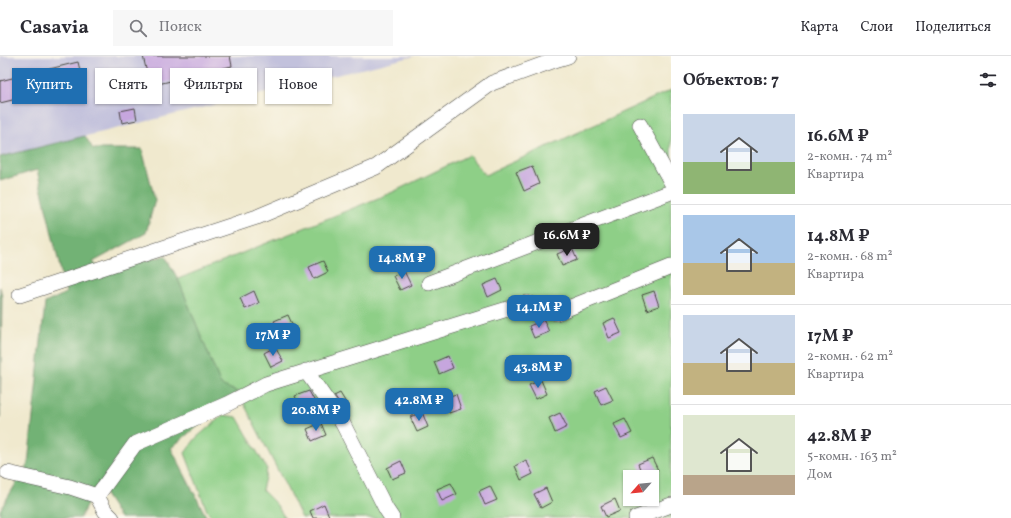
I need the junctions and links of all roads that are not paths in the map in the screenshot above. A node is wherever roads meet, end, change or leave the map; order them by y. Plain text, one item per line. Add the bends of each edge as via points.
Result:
1 (568, 56) edge
2 (640, 125) dead end
3 (671, 182) edge
4 (671, 192) edge
5 (671, 267) edge
6 (429, 283) dead end
7 (20, 295) dead end
8 (306, 371) junction
9 (8, 474) dead end
10 (97, 496) junction
11 (671, 505) edge
12 (107, 516) edge
13 (392, 518) edge
14 (636, 518) edge

1 - 7 street via 492,83 376,167 257,217
2 - 3 street
4 - 6 street
5 - 8 street via 556,313 527,303
8 - 10 street via 266,384 135,444
8 - 13 street via 343,424
9 - 10 street via 70,487
10 - 12 street
11 - 14 street

